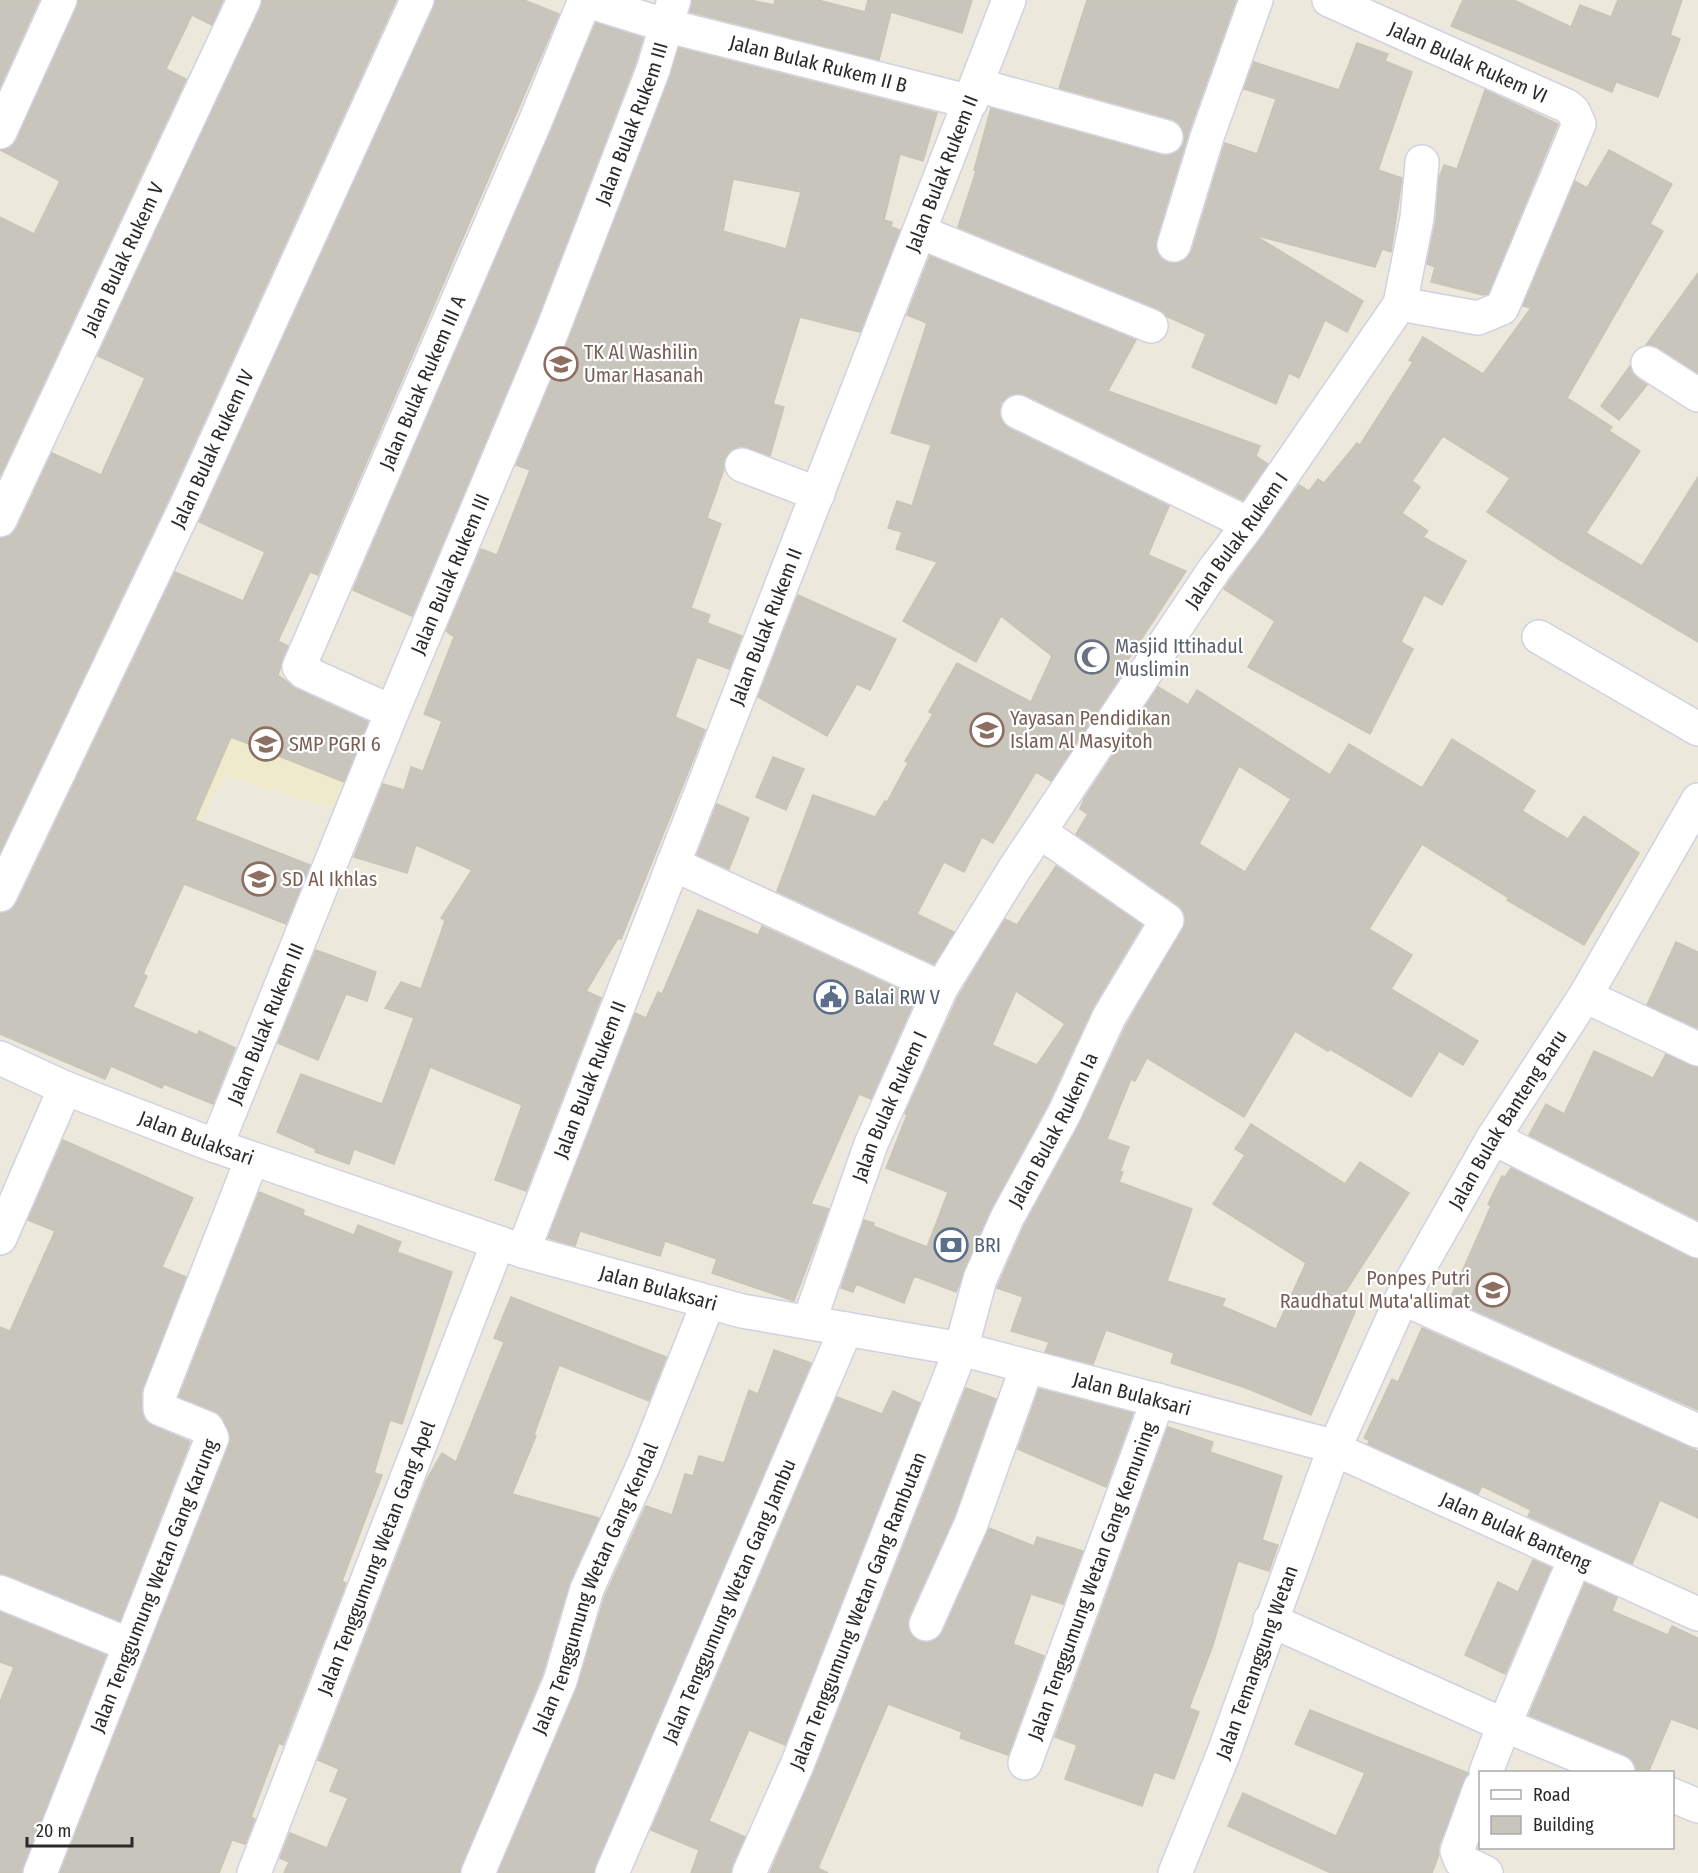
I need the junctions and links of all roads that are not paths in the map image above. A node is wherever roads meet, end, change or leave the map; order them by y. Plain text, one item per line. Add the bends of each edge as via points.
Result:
1 (60, 0) edge
2 (244, 0) edge
3 (417, 0) edge
4 (584, 0) edge
5 (1010, 0) edge
6 (1256, 0) edge
7 (1330, 0) edge
8 (671, 13) edge
9 (974, 93) junction
10 (0, 132) edge
11 (1166, 137) dead end
12 (1422, 162) dead end
13 (920, 232) junction
14 (1174, 244) dead end
15 (1400, 304) junction
16 (1151, 326) dead end
17 (1648, 363) dead end
18 (1698, 395) edge
19 (1018, 412) dead end
20 (742, 465) dead end
21 (818, 494) junction
22 (0, 520) edge
23 (1249, 524) junction
24 (1539, 637) dead end
25 (392, 712) junction
26 (1698, 729) edge
27 (1698, 800) edge
28 (1040, 832) junction
29 (1686, 845) edge
30 (673, 864) junction
31 (0, 895) edge
32 (941, 988) junction
33 (1585, 996) junction
34 (1698, 1049) edge
35 (0, 1058) edge
36 (65, 1088) junction
37 (1493, 1138) junction
38 (216, 1146) junction
39 (252, 1159) junction
40 (0, 1238) edge
41 (1698, 1241) edge
42 (510, 1247) junction
43 (1402, 1298) junction
44 (708, 1303) junction
45 (809, 1323) junction
46 (846, 1329) junction
47 (962, 1349) junction
48 (1027, 1367) junction
49 (1158, 1400) junction
50 (1698, 1431) edge
51 (1317, 1442) junction
52 (1575, 1559) junction
53 (0, 1592) edge
54 (1698, 1614) edge
55 (1270, 1620) junction
56 (926, 1624) dead end
57 (130, 1645) junction
58 (1504, 1725) junction
59 (1025, 1763) dead end
60 (1487, 1771) edge
61 (1613, 1771) edge
62 (1479, 1791) edge
63 (1674, 1796) edge
64 (1698, 1806) edge
65 (40, 1873) edge
66 (254, 1873) edge
67 (478, 1873) edge
68 (612, 1873) edge
69 (749, 1873) edge
70 (1175, 1873) edge
71 (1486, 1873) edge

1 - 10 street
2 - 22 street, Jalan Bulak Rukem V
3 - 31 street, Jalan Bulak Rukem IV via 188,502
4 - 8 street, Jalan Bulak Rukem II B
4 - 25 street, Jalan Bulak Rukem III A via 299,667
5 - 9 street, Jalan Bulak Rukem II
6 - 14 street
7 - 15 street, Jalan Bulak Rukem VI via 1573,111 1579,124 1502,308 1478,318
8 - 9 street, Jalan Bulak Rukem II B
8 - 25 street, Jalan Bulak Rukem III via 553,329
9 - 11 street, Jalan Bulak Rukem II B
9 - 13 street, Jalan Bulak Rukem II
12 - 15 street via 1417,218
13 - 16 street
13 - 21 street, Jalan Bulak Rukem II
15 - 23 street, Jalan Bulak Rukem I
17 - 18 street
19 - 23 street
20 - 21 street
21 - 30 street, Jalan Bulak Rukem II
23 - 28 street, Jalan Bulak Rukem I via 1214,570
24 - 26 street
25 - 38 street, Jalan Bulak Rukem III
27 - 29 street, Jalan Bulak Banteng Baru
28 - 32 street, Jalan Bulak Rukem I
28 - 47 street, Jalan Bulak Rukem Ia via 1167,920 1109,1017 1064,1114 1007,1218 980,1279
29 - 33 street, Jalan Bulak Banteng Baru
30 - 32 street
30 - 42 street, Jalan Bulak Rukem II
32 - 45 street, Jalan Bulak Rukem I via 871,1144
33 - 34 street
33 - 37 street, Jalan Bulak Banteng Baru
35 - 36 street, Jalan Bulaksari
36 - 38 street, Jalan Bulaksari
36 - 40 street
37 - 41 street
37 - 43 street, Jalan Bulak Banteng Baru
38 - 39 street, Jalan Bulaksari
39 - 42 street, Jalan Bulaksari
39 - 57 street, Jalan Tenggumung Wetan Gang Karung via 160,1394 160,1408 207,1428 212,1438
42 - 44 street, Jalan Bulaksari
42 - 66 street, Jalan Tenggumung Wetan Gang Apel
43 - 50 street
43 - 51 street, Jalan Bulak Banteng Baru
44 - 45 street, Jalan Bulaksari
44 - 67 street, Jalan Tenggumung Wetan Gang Kendal via 643,1466 587,1589 560,1681
45 - 46 street, Jalan Bulaksari
46 - 47 street, Jalan Bulaksari
46 - 68 street, Jalan Tenggumung Wetan Gang Jambu
47 - 48 street, Jalan Bulaksari
47 - 69 street, Jalan Tenggumung Wetan Gang Rambutan via 797,1765
48 - 49 street, Jalan Bulaksari
48 - 56 street via 971,1524
49 - 51 street, Jalan Bulaksari
49 - 59 street, Jalan Tenggumung Wetan Gang Kemuning
51 - 52 street, Jalan Bulak Banteng
51 - 55 street, Jalan Temanggung Wetan
52 - 54 street, Jalan Bulak Banteng
52 - 58 street
53 - 57 street
55 - 58 street
55 - 70 street, Jalan Temanggung Wetan via 1223,1755
57 - 65 street, Jalan Tenggumung Wetan Gang Karung
58 - 60 street
58 - 61 street
62 - 71 street via 1457,1851 1461,1861
63 - 64 street

